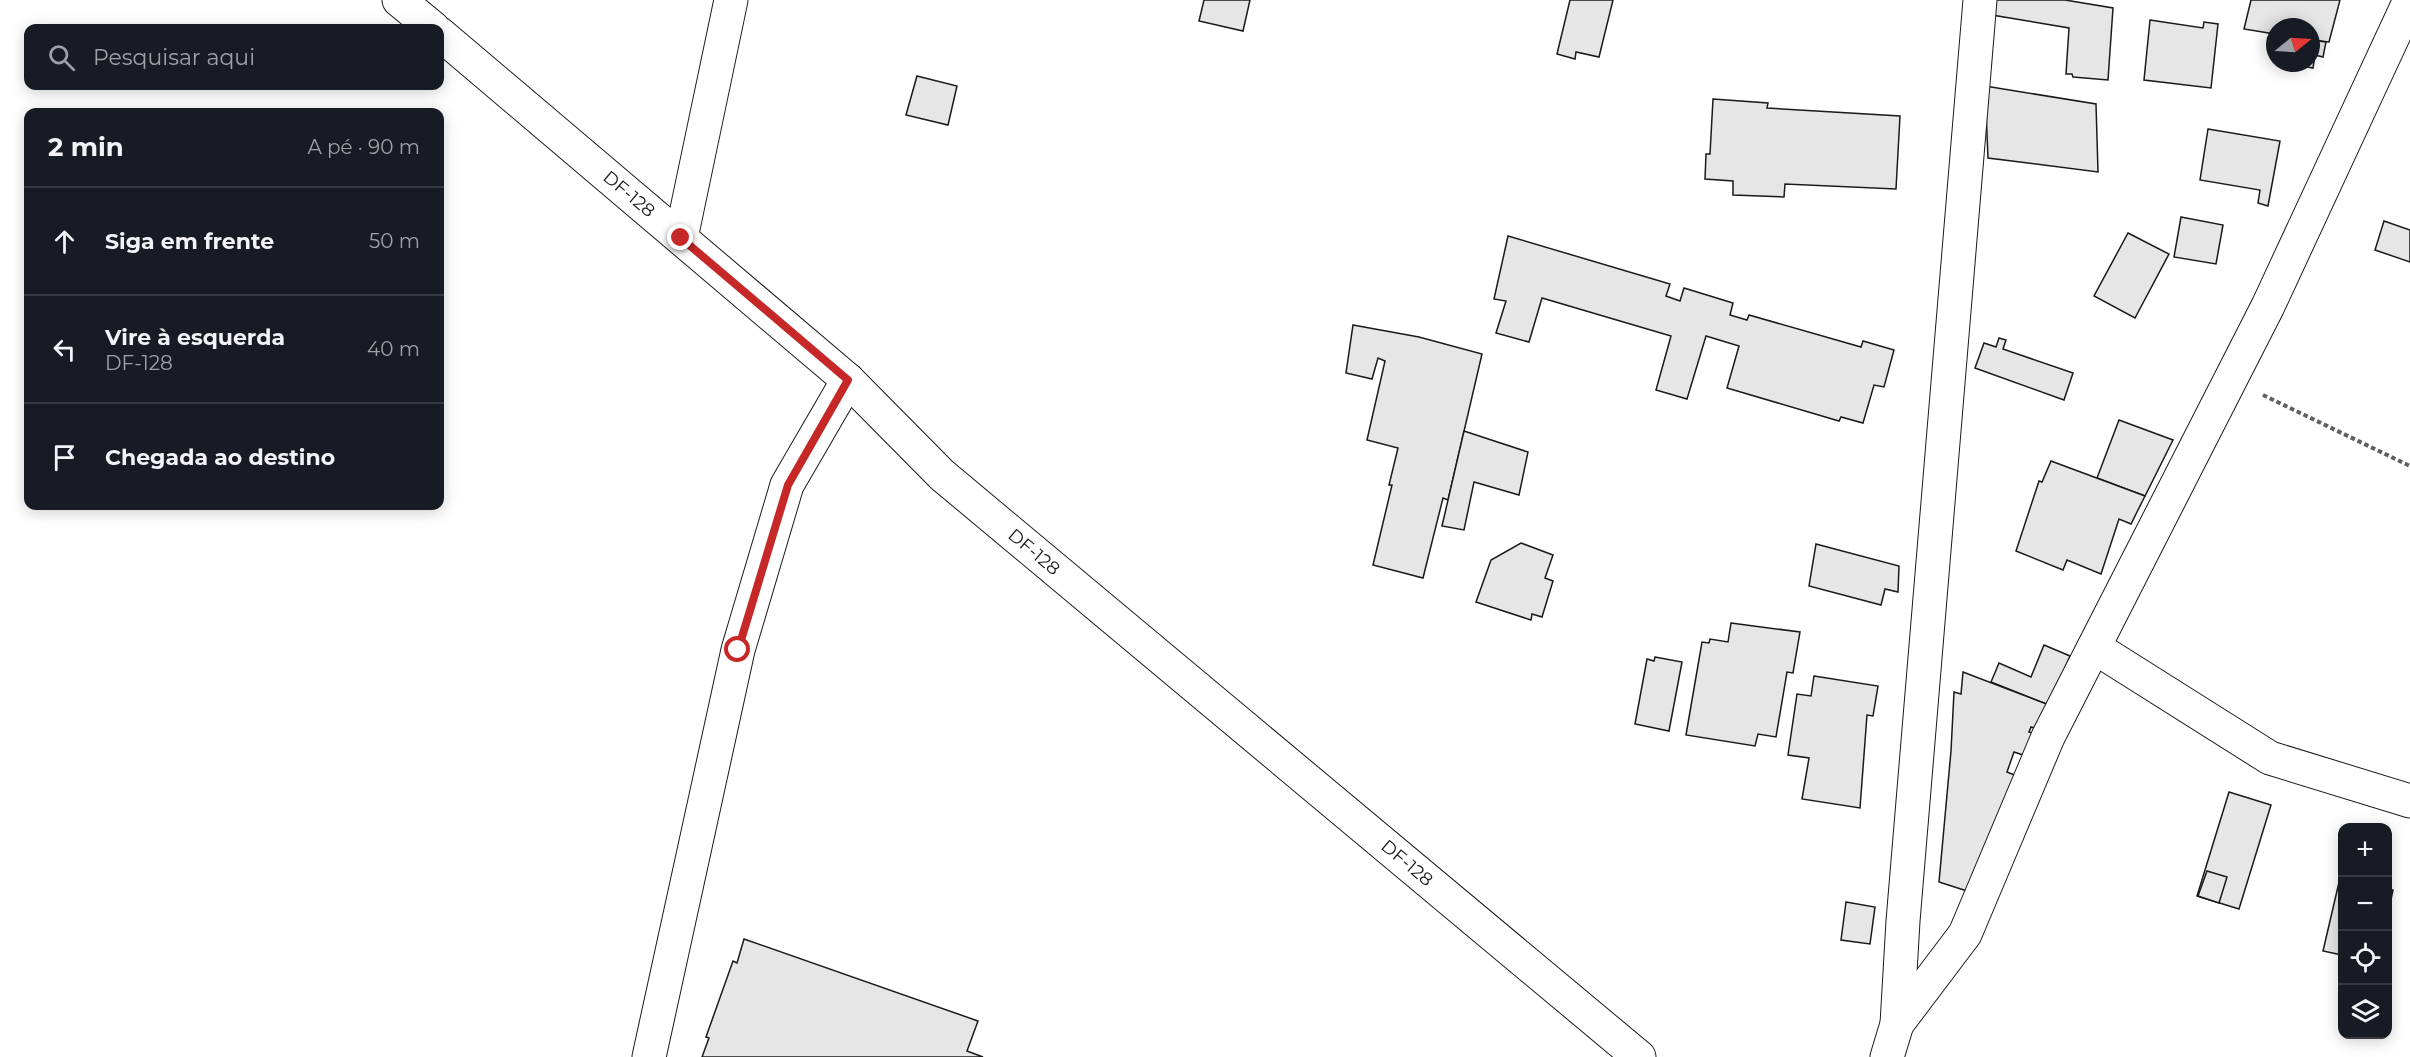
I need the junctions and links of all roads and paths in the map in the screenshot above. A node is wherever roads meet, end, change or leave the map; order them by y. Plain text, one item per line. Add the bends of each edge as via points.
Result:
1 (399, 0) edge
2 (731, 0) edge
3 (1980, 0) edge
4 (2410, 0) edge
5 (428, 24) edge
6 (444, 37) edge
7 (681, 238) junction
8 (2230, 379) junction
9 (848, 380) junction
10 (2410, 466) edge
11 (2094, 647) junction
12 (2410, 801) edge
13 (1897, 1024) junction
14 (649, 1057) edge
15 (1639, 1057) edge
16 (1887, 1057) edge

1 - 5 street
2 - 7 street
3 - 13 street
4 - 8 street via 2268,306
6 - 7 street, DF-128 / DF-128
7 - 9 street, DF-128 / DF-128
8 - 10 path
8 - 11 street
9 - 14 street via 788,485 738,650
9 - 15 street, DF-128 / DF-128 via 942,475
11 - 12 street via 2270,758
11 - 13 street via 2048,737 1965,934
13 - 16 street

